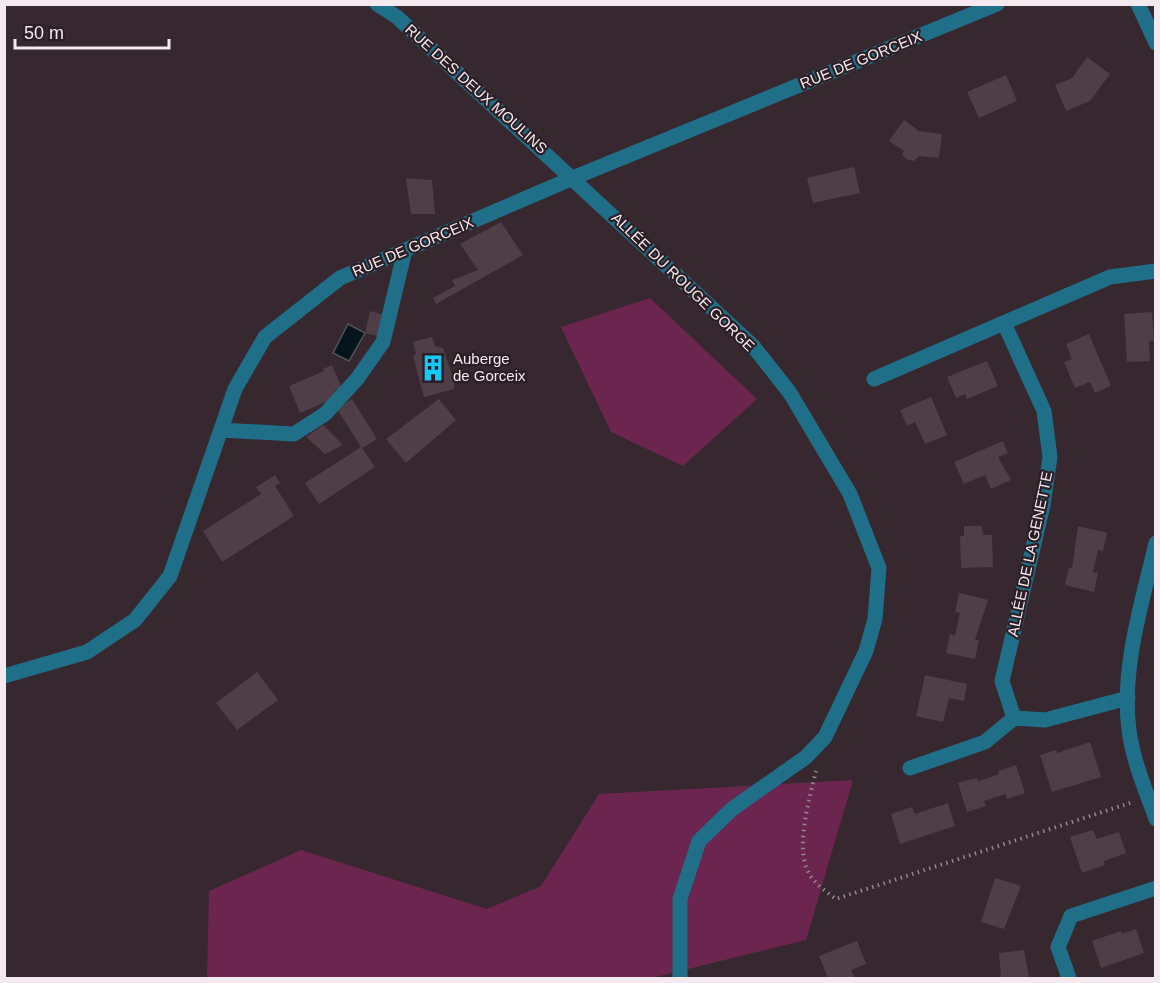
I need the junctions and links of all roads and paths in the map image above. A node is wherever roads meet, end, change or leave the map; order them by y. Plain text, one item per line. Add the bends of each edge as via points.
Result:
1 (377, 4) edge
2 (997, 4) edge
3 (1138, 4) edge
4 (1155, 43) edge
5 (573, 178) junction
6 (405, 250) junction
7 (1155, 271) edge
8 (1004, 323) junction
9 (874, 378) dead end
10 (221, 430) junction
11 (1155, 543) edge
12 (4, 676) edge
13 (1128, 698) junction
14 (1014, 718) junction
15 (825, 737) junction
16 (910, 768) dead end
17 (1148, 797) junction
18 (1155, 819) edge
19 (1155, 888) edge
20 (680, 978) edge
21 (1069, 978) edge

1 - 5 street, RUE DES DEUX MOULINS via 397,17
2 - 5 street, RUE DE GORCEIX
3 - 4 street
5 - 6 street, RUE DE GORCEIX
5 - 15 street, ALLÉE DU ROUGE GORGE via 753,346 790,393 850,494 879,567 875,619 866,651
6 - 10 street, RUE DE GORCEIX via 340,279 265,338 235,389
6 - 10 street via 383,342 325,414 294,434
7 - 8 street via 1110,277
8 - 9 street
8 - 14 street, ALLÉE DE LA GENETTE via 1044,411 1050,457 1043,505 1002,681
10 - 12 street, RUE DE GORCEIX via 170,576 135,620 87,652
11 - 13 street via 1133,644
13 - 14 street via 1045,720
13 - 17 street via 1129,730
14 - 16 street via 984,742
15 - 17 path via 810,794 804,844 806,868 822,889 836,899
15 - 20 street, ALLÉE DU ROUGE GORGE via 806,756 732,809 699,841 680,899
17 - 18 street
19 - 21 street via 1071,915 1058,947

